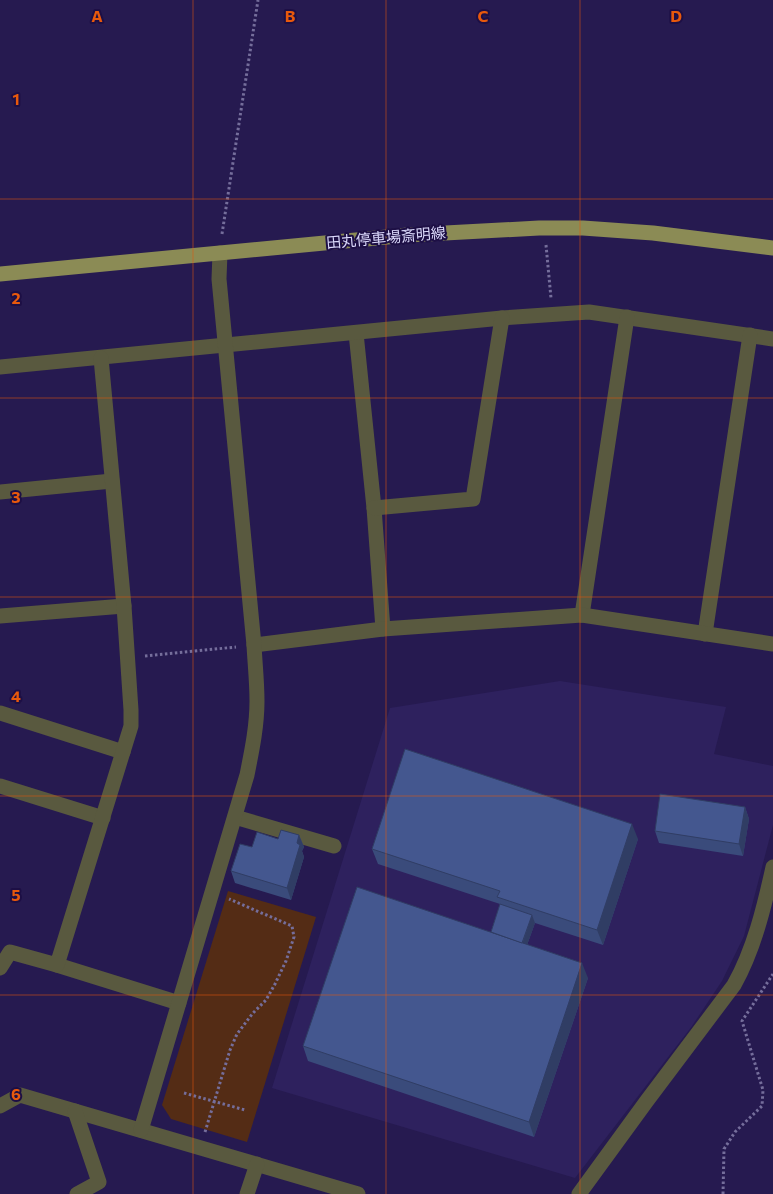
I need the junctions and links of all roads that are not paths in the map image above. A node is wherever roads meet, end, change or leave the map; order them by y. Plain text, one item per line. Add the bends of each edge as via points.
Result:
1 (773, 248) edge
2 (220, 253) junction
3 (0, 274) edge
4 (502, 318) junction
5 (627, 318) junction
6 (356, 332) junction
7 (750, 335) junction
8 (773, 339) edge
9 (226, 346) junction
10 (101, 358) junction
11 (0, 367) edge
12 (112, 481) junction
13 (0, 492) edge
14 (374, 508) junction
15 (124, 606) junction
16 (582, 615) junction
17 (0, 616) edge
18 (383, 629) junction
19 (705, 634) junction
20 (773, 644) edge
21 (254, 645) junction
22 (0, 713) edge
23 (122, 752) junction
24 (0, 786) edge
25 (235, 817) junction
26 (103, 818) junction
27 (334, 846) dead end
28 (773, 867) edge
29 (57, 965) junction
30 (0, 968) edge
31 (179, 1003) junction
32 (0, 1106) edge
33 (75, 1111) junction
34 (141, 1130) junction
35 (257, 1164) junction
36 (77, 1194) edge
37 (247, 1194) edge
38 (358, 1194) edge
39 (579, 1194) edge

1 - 2 main road, 田丸停車場斎明線 via 653,233 539,228 408,235
2 - 3 main road, 田丸停車場斎明線
2 - 9 street via 219,279
4 - 5 street via 589,312
4 - 6 street
4 - 14 street via 473,499
5 - 7 street
5 - 16 street
6 - 9 street
6 - 14 street
7 - 8 street
7 - 19 street
9 - 10 street
9 - 21 street
10 - 11 street
10 - 12 street
12 - 13 street
12 - 15 street
14 - 18 street
15 - 17 street
15 - 23 street via 131,726
16 - 18 street
16 - 19 street
18 - 21 street
19 - 20 street
21 - 25 street via 256,725
22 - 23 street
23 - 26 street
24 - 26 street
25 - 27 street
25 - 31 street
26 - 29 street
28 - 39 street via 750,952 734,985
29 - 30 street via 10,952
29 - 31 street
31 - 34 street
32 - 33 street via 20,1095
33 - 34 street
33 - 36 street via 99,1182
34 - 35 street
35 - 37 street
35 - 38 street

